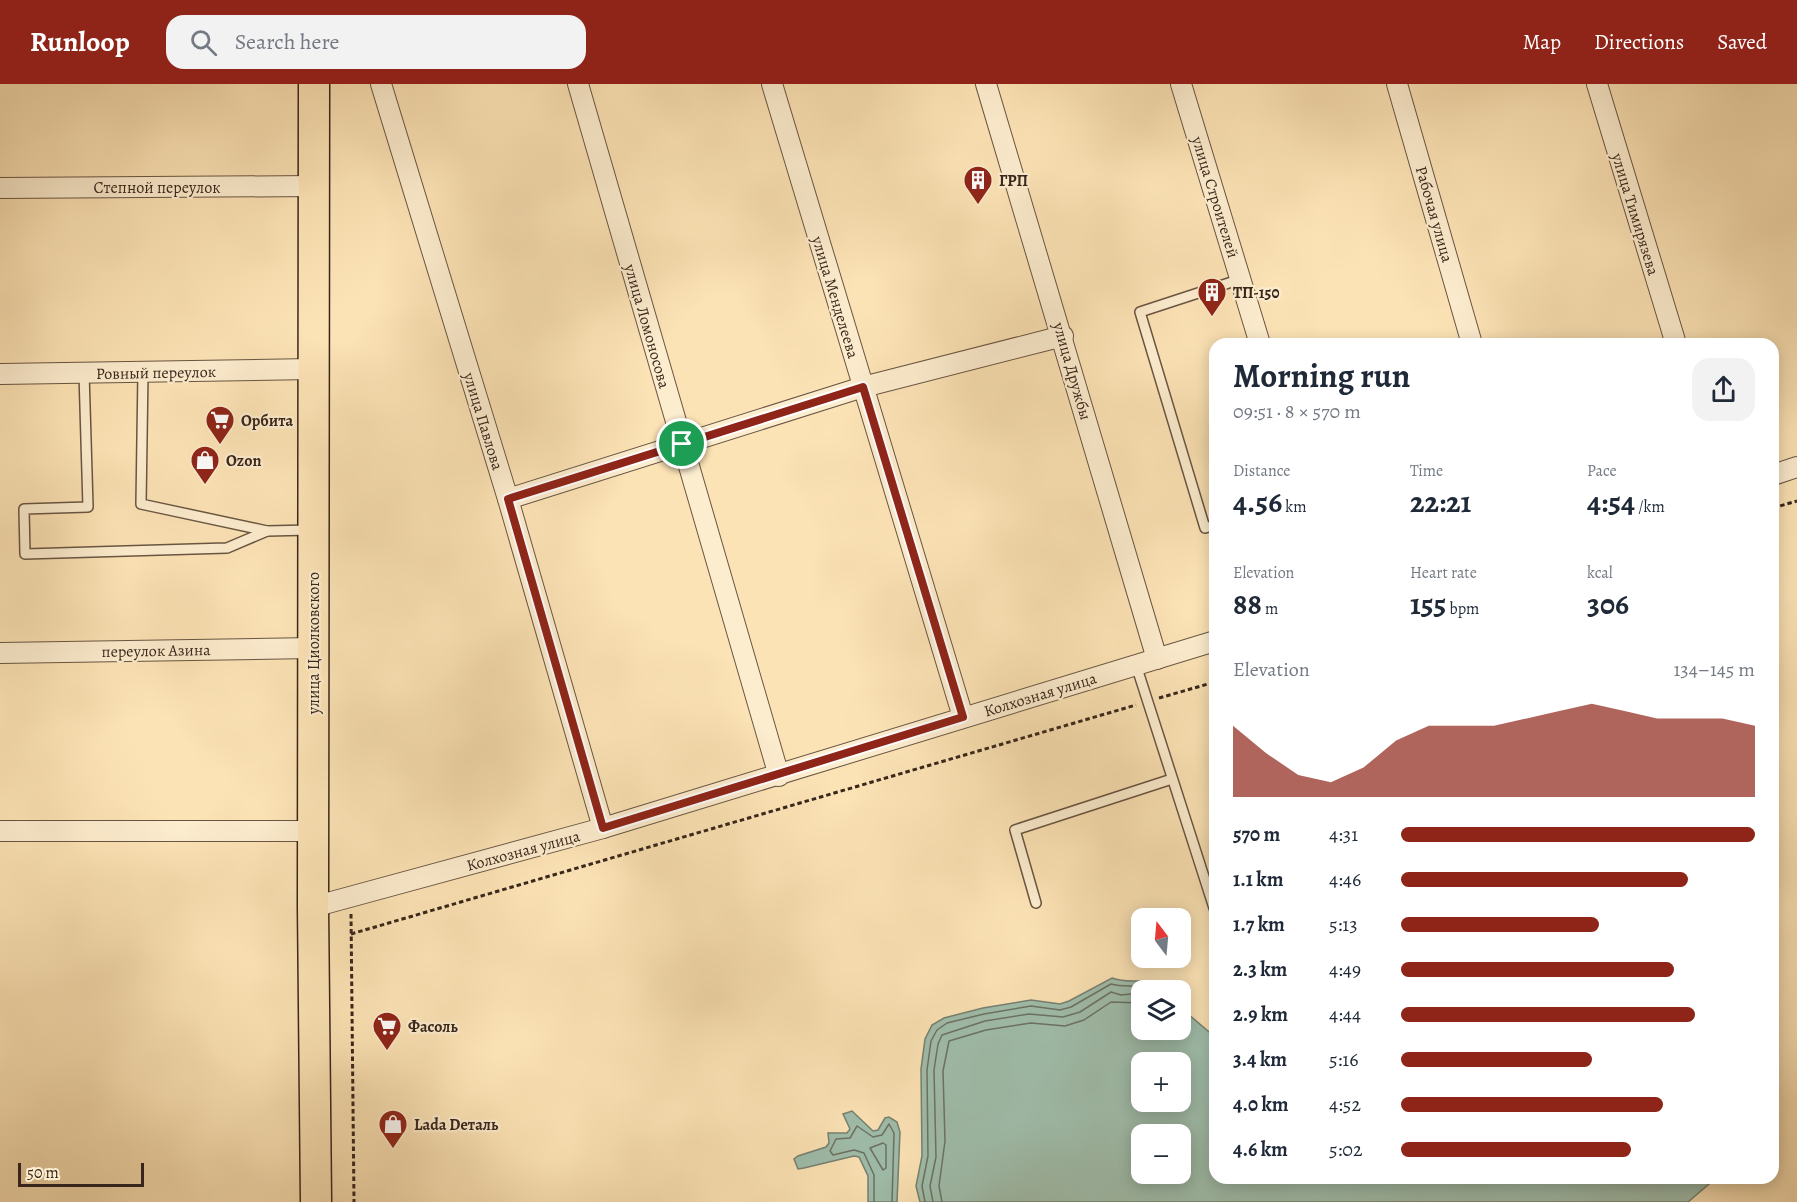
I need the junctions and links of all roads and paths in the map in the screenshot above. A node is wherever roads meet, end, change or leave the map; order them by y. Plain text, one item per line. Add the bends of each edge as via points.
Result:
1 (314, 84) edge
2 (381, 84) edge
3 (578, 84) edge
4 (772, 84) edge
5 (986, 84) edge
6 (1182, 84) edge
7 (1397, 84) edge
8 (1597, 84) edge
9 (314, 186) junction
10 (0, 188) edge
11 (1240, 279) junction
12 (1063, 336) junction
13 (1258, 338) edge
14 (1470, 338) edge
15 (1674, 338) edge
16 (312, 369) junction
17 (143, 372) junction
18 (84, 373) junction
19 (0, 374) edge
20 (863, 387) junction
21 (682, 444) junction
22 (1797, 467) edge
23 (1779, 473) edge
24 (508, 499) junction
25 (1797, 501) edge
26 (1779, 506) edge
27 (1209, 527) edge
28 (312, 530) junction
29 (267, 531) junction
30 (1209, 643) edge
31 (312, 648) junction
32 (0, 653) edge
33 (1157, 659) junction
34 (1136, 665) junction
35 (1209, 684) edge
36 (1148, 702) junction
37 (963, 717) junction
38 (779, 776) junction
39 (1172, 779) junction
40 (603, 828) junction
41 (0, 831) edge
42 (313, 831) junction
43 (1209, 893) edge
44 (351, 897) junction
45 (1036, 903) dead end
46 (313, 907) junction
47 (351, 934) junction
48 (316, 1202) edge
49 (354, 1202) edge

1 - 9 main road, улица Циолковского
2 - 24 street, улица Павлова
3 - 21 street, улица Ломоносова
4 - 20 street, улица Менделеева
5 - 12 street, улица Дружбы
6 - 11 street, улица Строителей
7 - 14 street, Рабочая улица
8 - 15 street, улица Тимирязева
9 - 10 street, Степной переулок
9 - 16 main road, улица Циолковского
11 - 13 street, улица Строителей
11 - 27 lane via 1140,312 1205,528
12 - 20 street
12 - 33 street, улица Дружбы
16 - 17 street, Ровный переулок
16 - 28 main road, улица Циолковского
17 - 18 street, Ровный переулок
17 - 29 lane via 141,504
18 - 19 street, Ровный переулок
18 - 29 lane via 88,507 24,509 25,554 227,548
20 - 21 street
20 - 37 street, улица Менделеева
21 - 24 street
21 - 38 street, улица Ломоносова
22 - 23 street
24 - 40 street, улица Павлова
25 - 26 path
28 - 29 lane
28 - 31 main road, улица Циолковского
30 - 33 street, Колхозная улица
31 - 32 street, переулок Азина
31 - 42 main road, улица Циолковского
33 - 34 street, Колхозная улица
34 - 36 lane
34 - 37 street, Колхозная улица
35 - 36 path
36 - 39 lane
36 - 47 path
37 - 38 street, Колхозная улица
38 - 40 street, Колхозная улица
39 - 43 lane
39 - 45 lane via 1015,830
40 - 44 street, Колхозная улица
41 - 42 street
42 - 46 main road, улица Циолковского
44 - 46 street, Колхозная улица
44 - 47 path
46 - 48 main road, улица Циолковского
47 - 49 path

